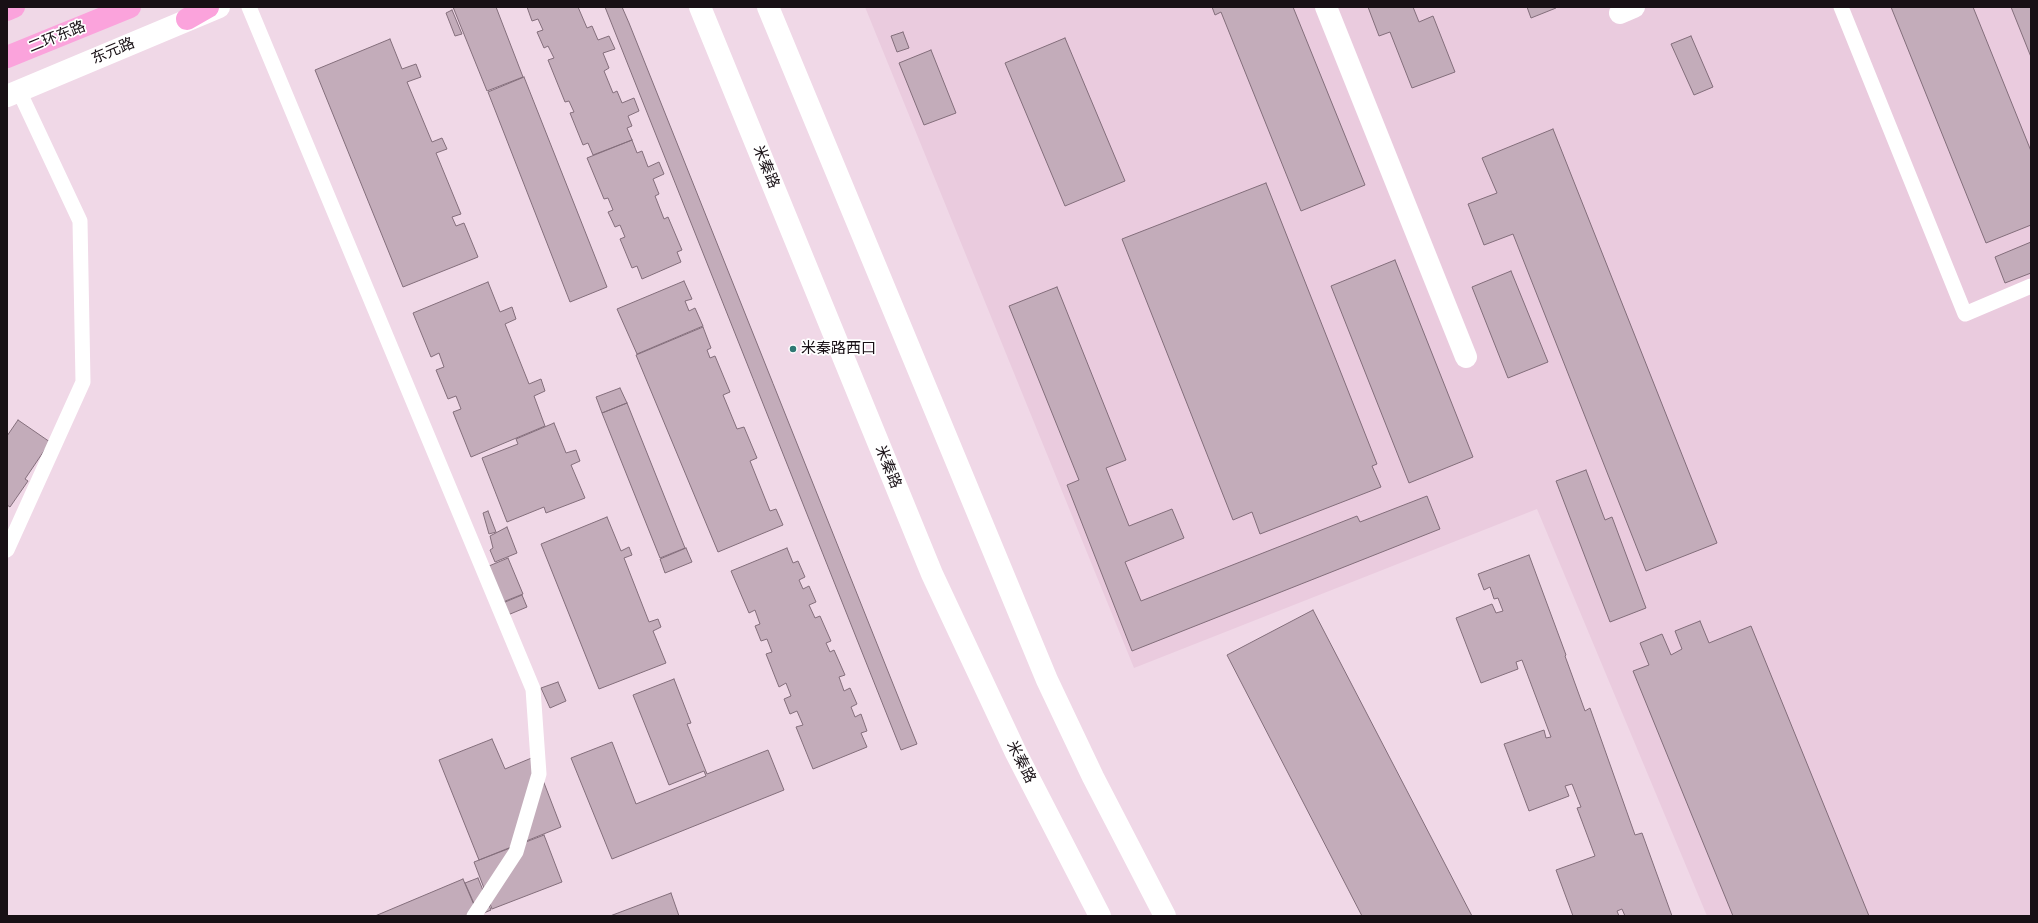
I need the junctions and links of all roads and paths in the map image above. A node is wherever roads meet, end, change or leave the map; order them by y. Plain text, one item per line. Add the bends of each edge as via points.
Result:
1 (14, 7) edge
2 (130, 7) edge
3 (208, 7) edge
4 (219, 7) edge
5 (249, 7) edge
6 (700, 7) edge
7 (768, 7) edge
8 (1326, 7) edge
9 (1841, 7) edge
10 (7, 10) edge
11 (187, 20) junction
12 (7, 57) edge
13 (13, 94) edge
14 (2031, 286) edge
15 (1466, 357) dead end
16 (7, 550) edge
17 (474, 916) edge
18 (1100, 916) edge
19 (1165, 916) edge

1 - 10 highway
2 - 12 highway, 二环东路
3 - 11 highway
4 - 11 street, 东元路
5 - 17 lane via 533,689 539,774 516,852
6 - 18 street, 米秦路 via 932,574 1016,753
7 - 19 street via 1047,680
8 - 15 street
9 - 14 lane via 1965,314
11 - 13 street, 东元路
13 - 16 lane via 80,221 83,382

